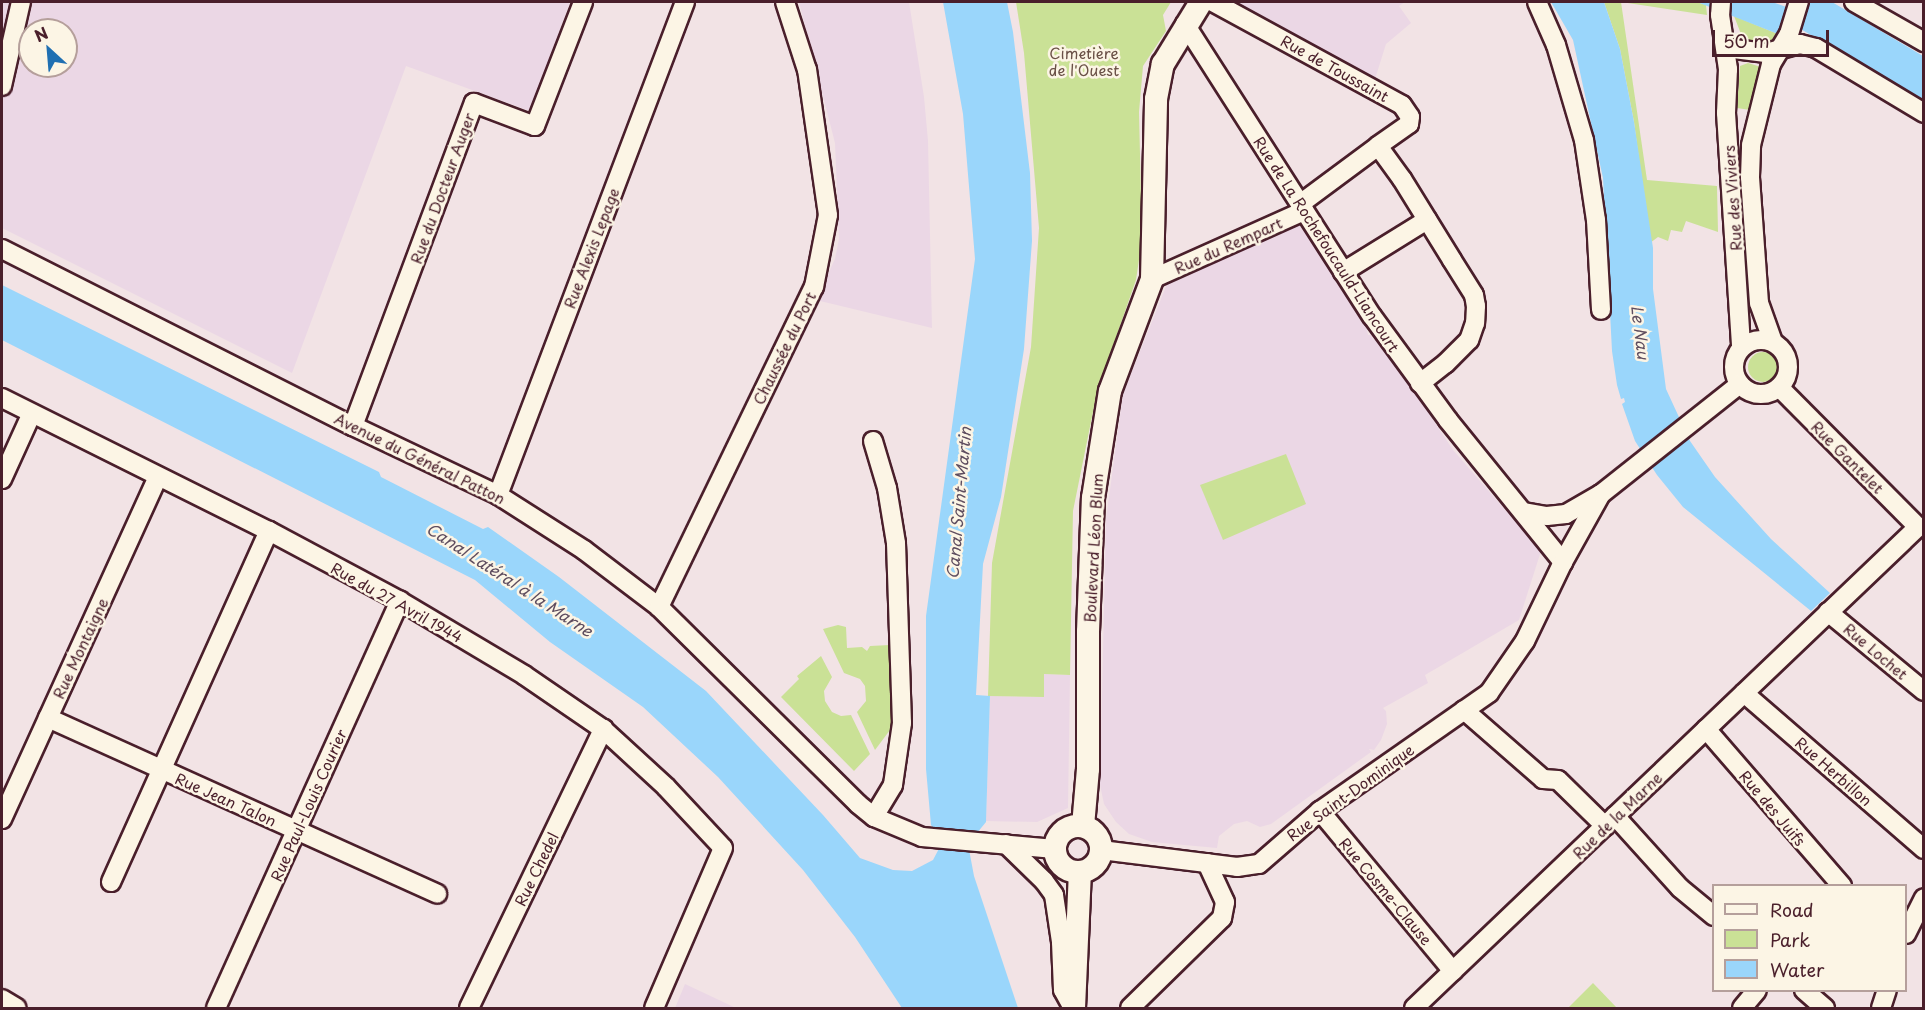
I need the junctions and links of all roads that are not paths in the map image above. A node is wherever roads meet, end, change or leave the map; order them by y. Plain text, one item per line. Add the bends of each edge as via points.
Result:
1 (21, 2) edge
2 (583, 2) edge
3 (685, 2) edge
4 (785, 2) edge
5 (1201, 2) edge
6 (1213, 2) edge
7 (1537, 2) edge
8 (1799, 2) edge
9 (1854, 2) edge
10 (1720, 8) edge
11 (1185, 24) junction
12 (1784, 42) junction
13 (1923, 42) edge
14 (1726, 48) junction
15 (2, 86) edge
16 (1923, 113) edge
17 (1378, 146) junction
18 (1302, 208) junction
19 (1427, 219) junction
20 (2, 249) edge
21 (1343, 272) junction
22 (1152, 279) junction
23 (1601, 309) dead end
24 (1773, 342) junction
25 (1741, 348) junction
26 (1420, 383) junction
27 (1740, 384) junction
28 (1779, 387) junction
29 (2, 398) edge
30 (32, 413) junction
31 (353, 426) junction
32 (873, 441) dead end
33 (158, 477) junction
34 (2, 479) edge
35 (1601, 494) junction
36 (498, 495) junction
37 (1524, 513) junction
38 (1918, 527) joint
39 (269, 531) junction
40 (1563, 562) junction
41 (399, 601) junction
42 (659, 608) junction
43 (1829, 612) junction
44 (1923, 691) edge
45 (1744, 693) junction
46 (1464, 710) junction
47 (48, 718) junction
48 (603, 729) junction
49 (1706, 729) junction
50 (161, 769) junction
51 (1320, 811) junction
52 (874, 817) junction
53 (2, 819) edge
54 (1610, 821) junction
55 (1083, 826) junction
56 (296, 830) junction
57 (999, 844) junction
58 (1054, 849) junction
59 (1923, 849) edge
60 (1101, 850) junction
61 (1207, 864) junction
62 (1080, 873) junction
63 (111, 882) dead end
64 (1841, 884) edge
65 (437, 894) dead end
66 (1923, 898) edge
67 (1712, 915) edge
68 (1907, 930) edge
69 (1453, 971) junction
70 (1755, 992) edge
71 (1806, 992) edge
72 (1886, 992) edge
73 (2, 999) edge
74 (17, 1008) edge
75 (216, 1008) edge
76 (469, 1008) edge
77 (654, 1008) edge
78 (1074, 1008) edge
79 (1130, 1008) edge
80 (1414, 1008) edge
81 (1742, 1008) edge
82 (1825, 1008) edge
83 (1881, 1008) edge

1 - 15 street
2 - 31 street, Rue du Docteur Auger via 535,126 474,103
3 - 36 street, Rue Alexis Lepage
4 - 42 street, Chaussée du Port via 807,70 828,214 814,287
5 - 11 main road, Boulevard Léon Blum
6 - 17 street, Rue de Toussaint via 1402,105 1410,117 1409,124
7 - 23 street via 1556,45 1584,140 1596,220
8 - 12 street, Rue des Viviers
9 - 13 street
10 - 14 street, Rue des Viviers
11 - 18 street, Rue de La Rochefoucauld-Liancourt
11 - 22 main road, Boulevard Léon Blum via 1163,64 1156,99
12 - 14 street via 1766,53
12 - 16 street via 1816,48
12 - 24 street, Rue des Viviers via 1771,64 1755,126 1750,169 1759,303
14 - 25 street, Rue des Viviers via 1726,113
17 - 18 street, Rue du Rempart
17 - 19 street
18 - 21 street, Rue de La Rochefoucauld-Liancourt
18 - 22 street, Rue du Rempart
19 - 21 street
19 - 26 street via 1474,295 1476,306 1468,340
20 - 31 street, Avenue du Général Patton
21 - 26 street, Rue de La Rochefoucauld-Liancourt
22 - 55 main road, Boulevard Léon Blum via 1110,391 1093,498 1088,769
24 - 25 street via 1756,340
24 - 28 street via 1788,363 1788,372
25 - 27 street via 1734,370
26 - 37 street, Rue de La Rochefoucauld-Liancourt
27 - 28 street via 1746,390 1763,394
27 - 35 street
28 - 38 street, Rue Gantelet
29 - 30 street, Rue du 27 Avril 1944
30 - 33 street, Rue du 27 Avril 1944
30 - 34 street
31 - 36 street, Avenue du Général Patton
32 - 52 street via 896,543 902,723 893,785
33 - 39 street, Rue du 27 Avril 1944
33 - 47 street, Rue Montaigne
35 - 37 street via 1566,514
35 - 40 street
36 - 42 street, Avenue du Général Patton via 584,550
37 - 40 street, Rue de La Rochefoucauld-Liancourt
38 - 43 street, Rue de la Marne
39 - 41 street, Rue du 27 Avril 1944
39 - 50 street
40 - 46 street, Rue Saint-Dominique via 1525,641 1489,693
41 - 48 street, Rue du 27 Avril 1944 via 524,675
41 - 56 street, Rue Paul-Louis Courier
42 - 52 street, Avenue du Général Patton
43 - 44 street, Rue Lochet
43 - 45 street, Rue de la Marne
45 - 49 street, Rue de la Marne
45 - 59 street, Rue Herbillon
46 - 51 street, Rue Saint-Dominique
46 - 54 street via 1543,779 1558,780
47 - 50 street, Rue Jean Talon
47 - 53 street, Rue Montaigne
48 - 76 street, Rue Chedel
48 - 77 street, Rue du 27 Avril 1944 via 666,787 723,848
49 - 54 street, Rue de la Marne
49 - 64 street, Rue des Juifs
50 - 56 street, Rue Jean Talon
50 - 63 street
51 - 61 street, Rue Saint-Dominique via 1259,864 1250,868
51 - 69 street, Rue Cosme-Clause
52 - 57 street, Avenue du Général Patton via 922,837
54 - 67 street
54 - 69 street, Rue de la Marne
55 - 58 main road via 1060,834
55 - 60 main road via 1098,837
56 - 65 street, Rue Jean Talon
56 - 75 street, Rue Paul-Louis Courier
57 - 58 street, Avenue du Général Patton
57 - 78 street via 1044,881 1054,895 1062,942 1063,990
58 - 62 main road via 1065,869
60 - 61 street, Rue Saint-Dominique
60 - 62 main road via 1097,863
61 - 79 street via 1225,902 1222,918
62 - 78 main road
66 - 68 street
69 - 80 street, Rue de la Marne
70 - 81 street
71 - 82 street
72 - 83 street
73 - 74 street

